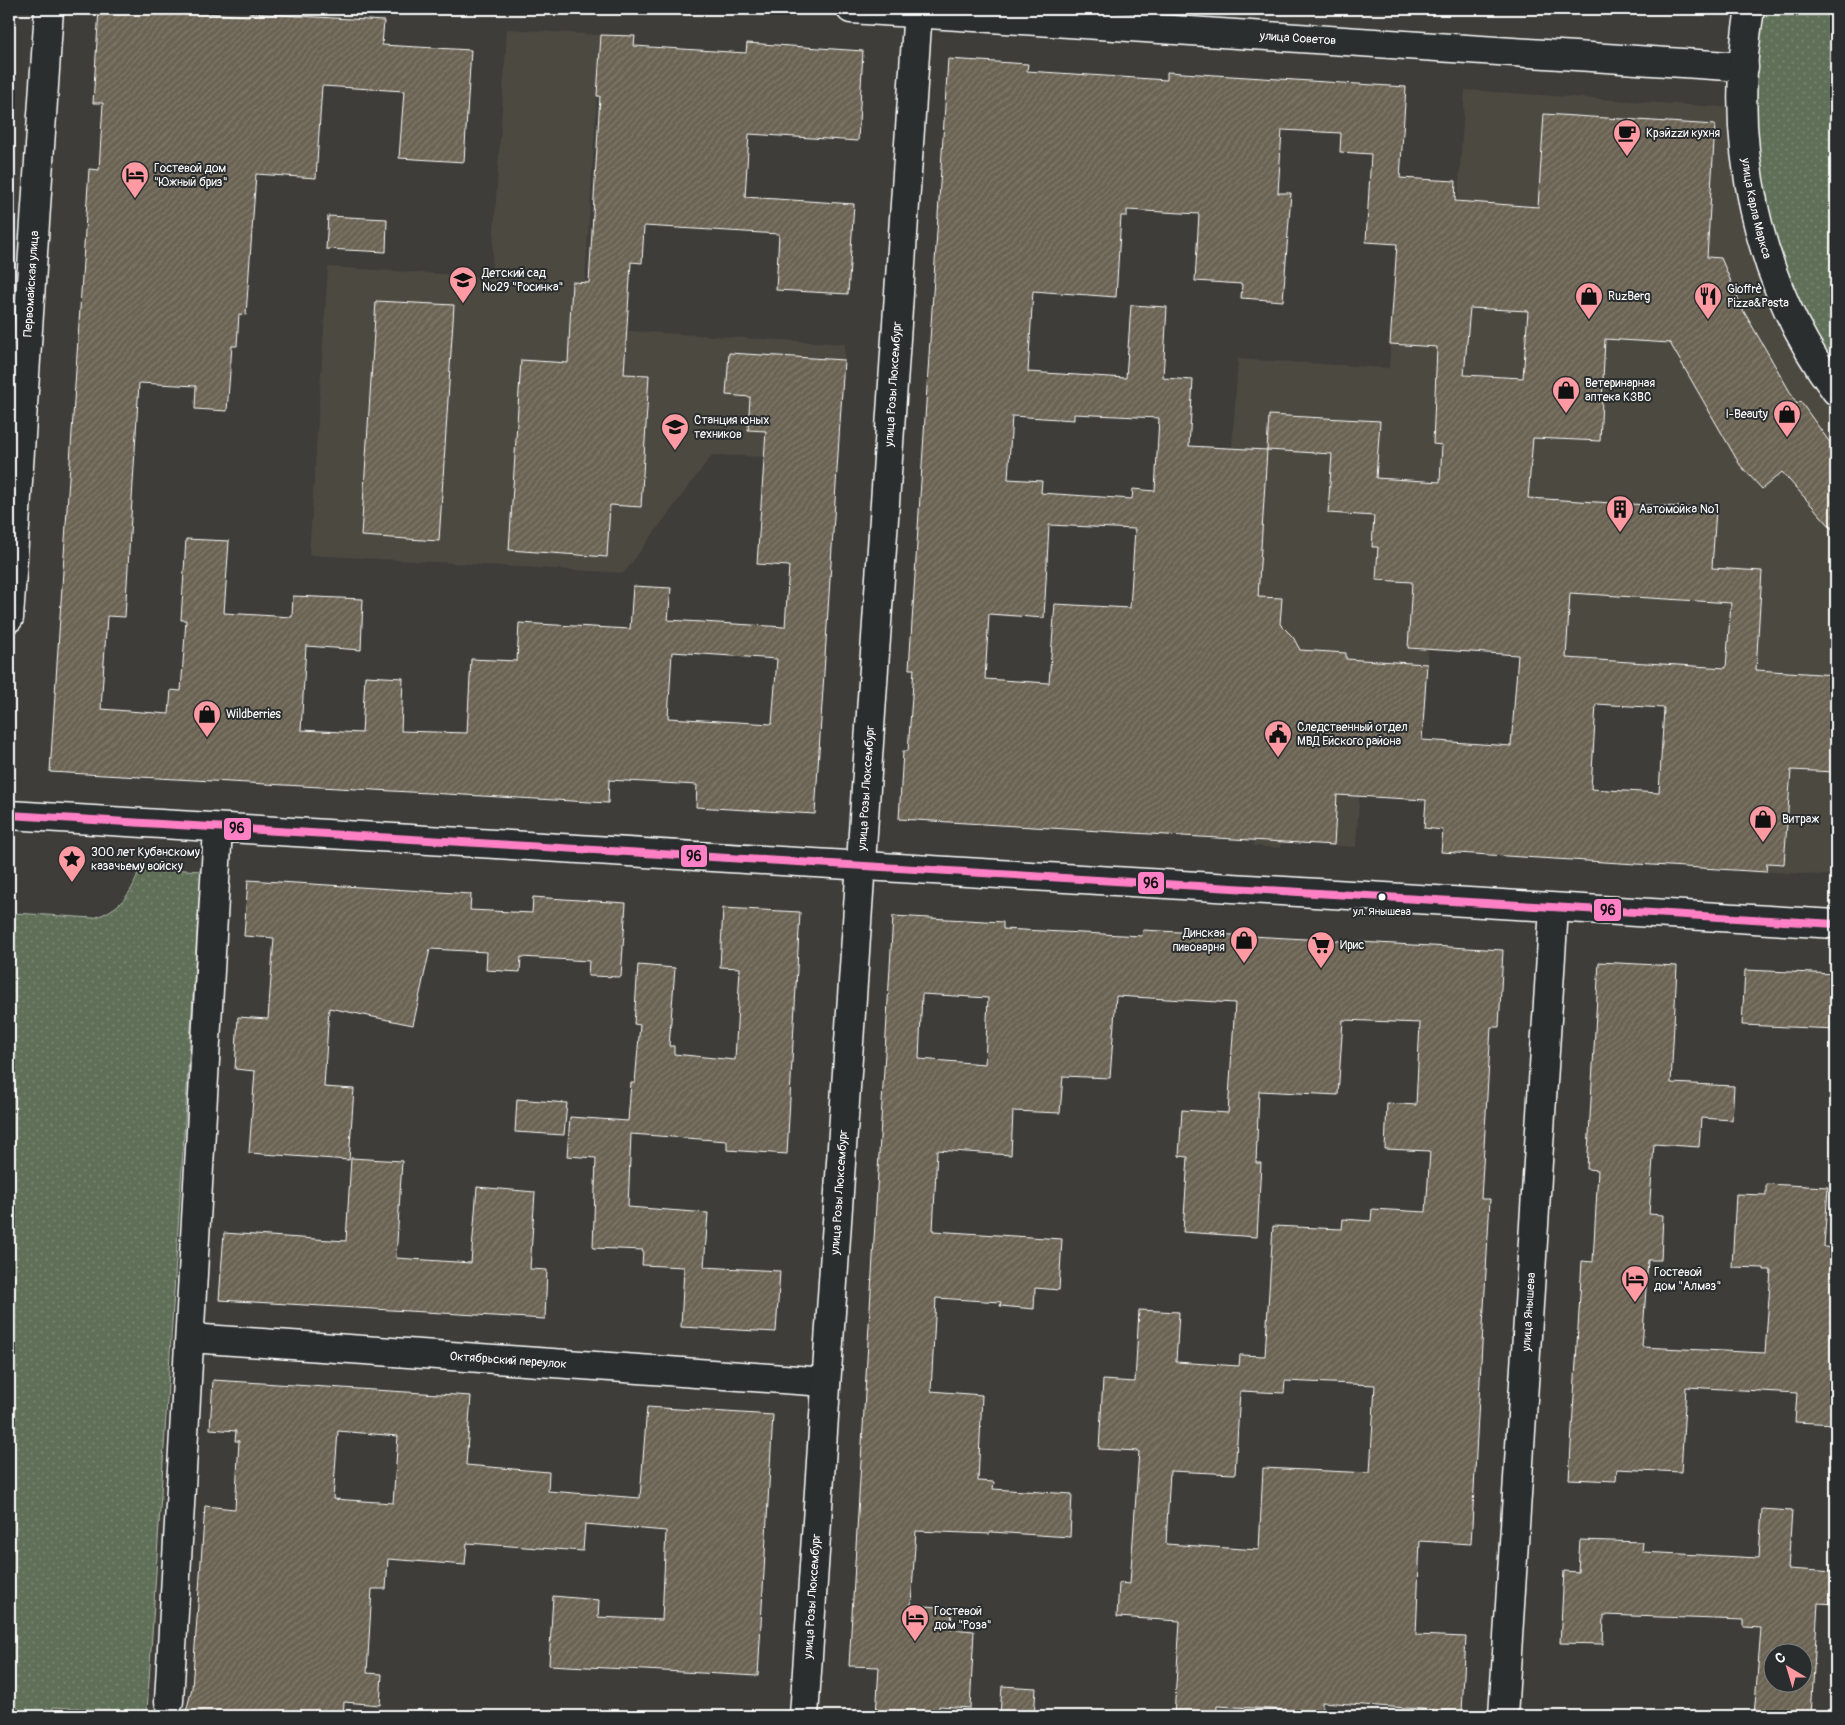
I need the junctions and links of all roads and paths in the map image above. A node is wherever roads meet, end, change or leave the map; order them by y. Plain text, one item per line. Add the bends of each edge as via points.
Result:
1 (50, 9) edge
2 (851, 9) edge
3 (1750, 9) edge
4 (918, 11) edge
5 (1744, 67) junction
6 (1836, 391) edge
7 (9, 618) edge
8 (9, 815) edge
9 (218, 828) junction
10 (860, 866) junction
11 (1554, 908) junction
12 (1836, 924) edge
13 (190, 1338) junction
14 (826, 1382) junction
15 (169, 1701) dead end
16 (804, 1716) edge
17 (1503, 1716) edge

1 - 7 street, Первомайская улица
2 - 4 street, улица Советов
3 - 5 street, улица Карла Маркса
4 - 5 street, улица Советов
4 - 10 street, улица Розы Люксембург
5 - 6 street, улица Карла Маркса via 1745,152 1762,238 1793,320
8 - 9 street
9 - 10 street
9 - 13 street
10 - 11 street
10 - 14 street, улица Розы Люксембург
11 - 12 street
11 - 17 street, улица Янышева
13 - 14 street, Октябрьский переулок
13 - 15 street
14 - 16 street, улица Розы Люксембург

